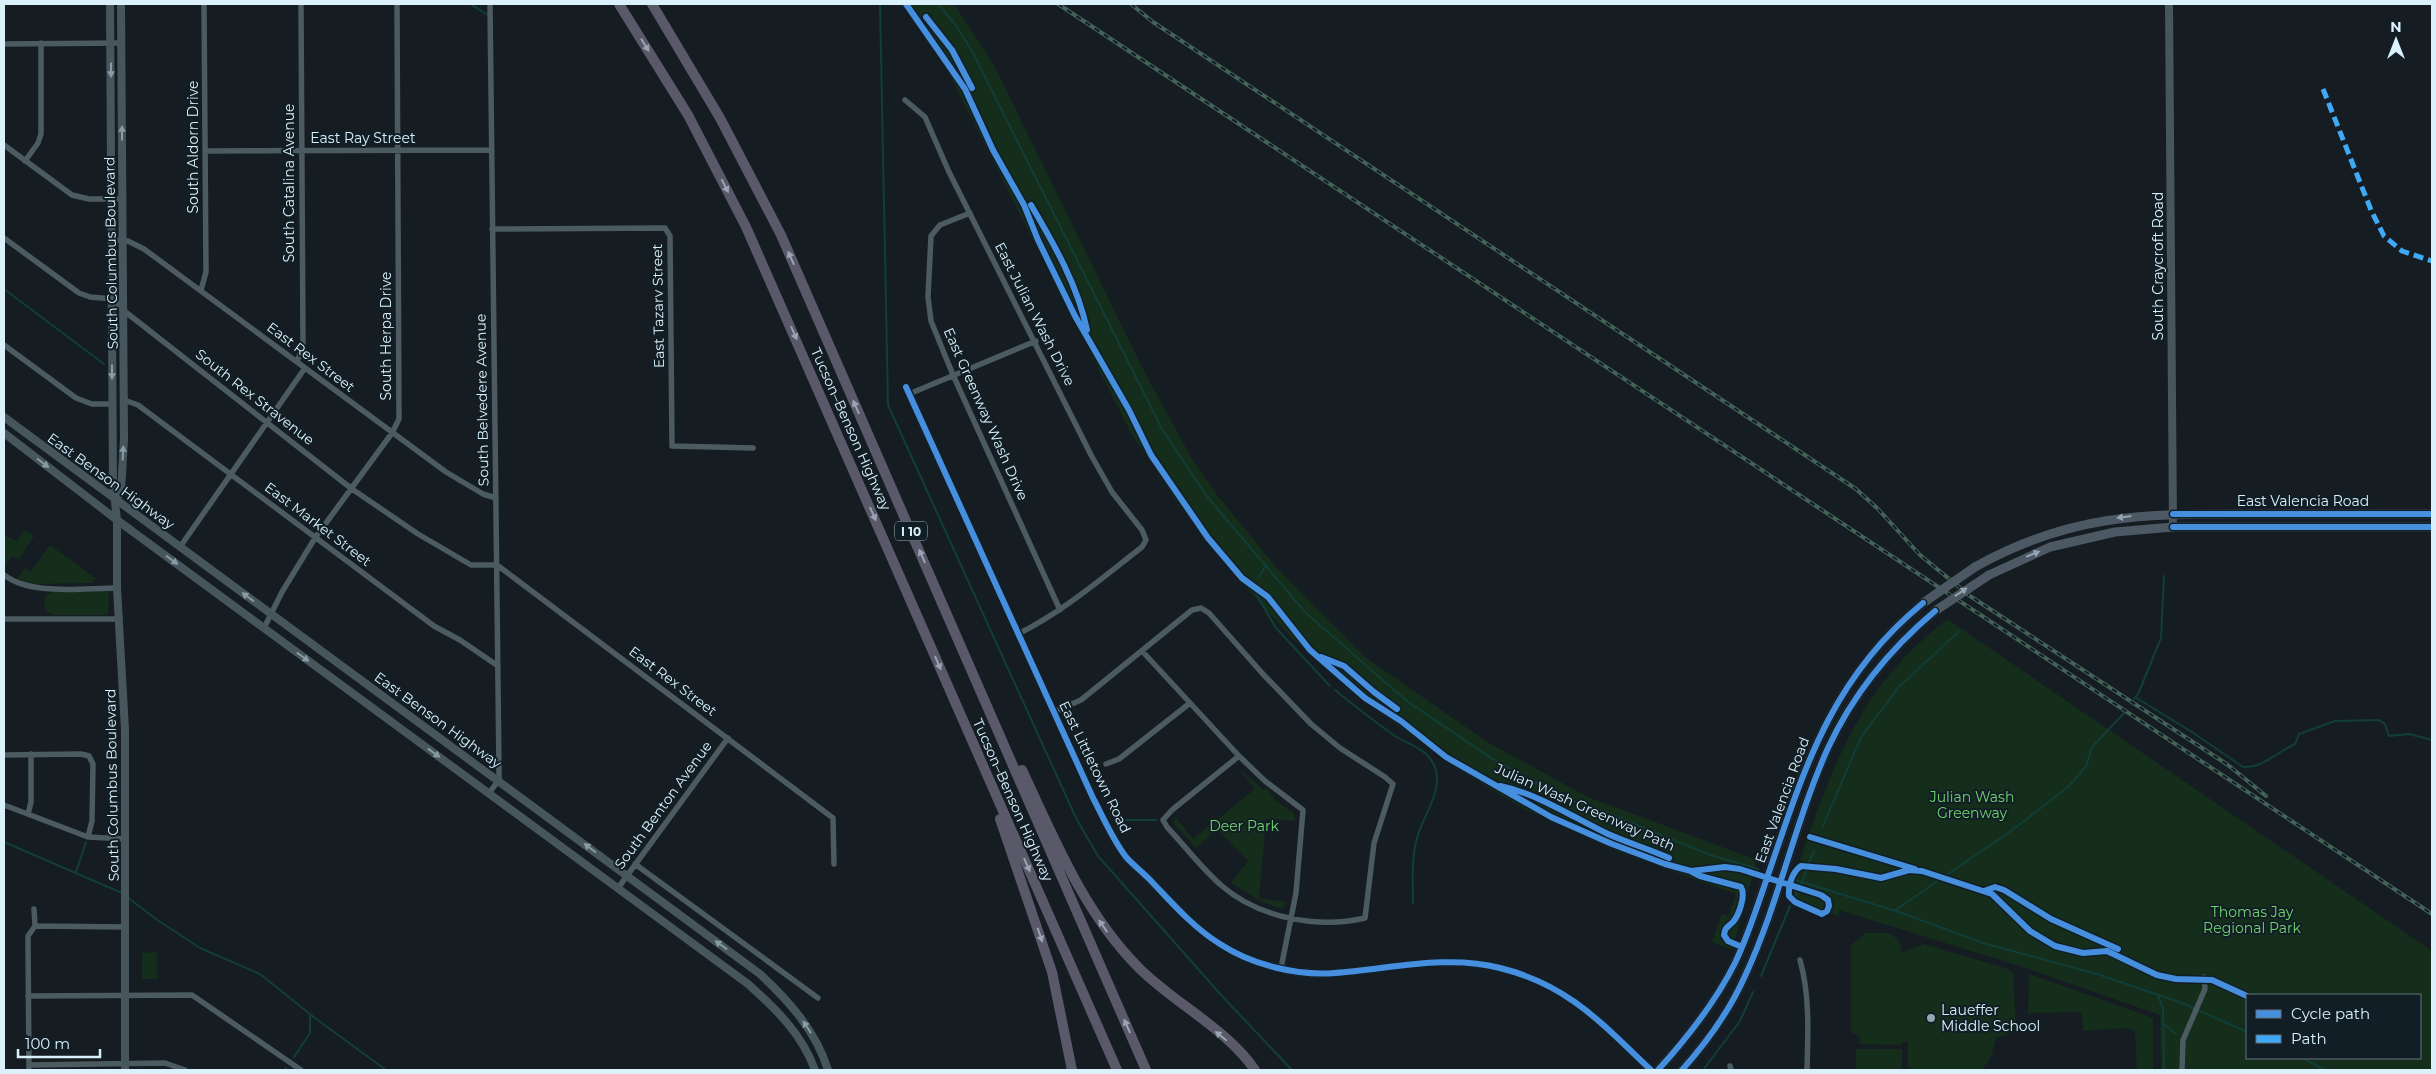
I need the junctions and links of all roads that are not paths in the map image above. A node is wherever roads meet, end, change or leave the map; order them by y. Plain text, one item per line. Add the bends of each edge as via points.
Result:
1 (110, 4) edge
2 (122, 4) edge
3 (204, 4) edge
4 (300, 4) edge
5 (397, 4) edge
6 (490, 4) edge
7 (619, 4) edge
8 (652, 4) edge
9 (2169, 4) edge
10 (111, 43) junction
11 (122, 43) junction
12 (4, 44) edge
13 (41, 44) junction
14 (905, 100) dead end
15 (4, 145) edge
16 (205, 150) junction
17 (302, 150) junction
18 (398, 150) junction
19 (491, 150) junction
20 (25, 161) junction
21 (112, 199) junction
22 (123, 199) junction
23 (970, 213) junction
24 (492, 228) junction
25 (4, 238) edge
26 (112, 240) junction
27 (123, 240) junction
28 (201, 290) junction
29 (112, 298) junction
30 (123, 310) junction
31 (1036, 341) junction
32 (4, 345) edge
33 (22, 350) dead end
34 (17, 355) junction
35 (297, 362) junction
36 (305, 368) junction
37 (953, 375) junction
38 (68, 384) dead end
39 (64, 390) junction
40 (908, 390) joint
41 (124, 400) junction
42 (113, 404) junction
43 (4, 417) edge
44 (267, 423) junction
45 (4, 433) edge
46 (392, 433) junction
47 (753, 448) dead end
48 (230, 474) junction
49 (352, 489) junction
50 (496, 498) junction
51 (116, 500) junction
52 (2173, 514) junction
53 (2432, 514) edge
54 (117, 520) junction
55 (2173, 527) junction
56 (2432, 527) edge
57 (315, 538) junction
58 (180, 547) junction
59 (497, 565) junction
60 (4, 575) edge
61 (932, 579) junction
62 (116, 588) junction
63 (1060, 610) junction
64 (272, 615) junction
65 (4, 619) edge
66 (120, 619) junction
67 (264, 628) junction
68 (1018, 634) junction
69 (1143, 652) junction
70 (498, 666) junction
71 (1190, 703) junction
72 (1054, 712) junction
73 (728, 738) junction
74 (972, 740) junction
75 (31, 754) junction
76 (4, 755) edge
77 (1239, 756) junction
78 (1106, 764) dead end
79 (499, 780) junction
80 (490, 793) junction
81 (4, 805) edge
82 (28, 814) junction
83 (88, 837) junction
84 (126, 839) junction
85 (635, 864) junction
86 (834, 864) dead end
87 (627, 876) junction
88 (618, 888) junction
89 (34, 908) dead end
90 (1290, 918) junction
91 (35, 926) junction
92 (126, 927) junction
93 (1800, 960) dead end
94 (1281, 968) junction
95 (2204, 977) dead end
96 (28, 996) junction
97 (126, 996) junction
98 (818, 998) dead end
99 (29, 1067) edge
100 (125, 1067) edge
101 (185, 1070) edge
102 (301, 1070) edge
103 (815, 1070) edge
104 (828, 1070) edge
105 (1072, 1070) edge
106 (1116, 1070) edge
107 (1146, 1070) edge
108 (1256, 1070) edge
109 (1651, 1070) edge
110 (1658, 1070) edge
111 (1682, 1070) edge
112 (1807, 1070) edge
113 (2182, 1070) edge

1 - 10 street, South Columbus Boulevard
2 - 11 street, South Columbus Boulevard
3 - 16 street, South Aldorn Drive
4 - 17 street, South Catalina Avenue
5 - 18 street, South Herpa Drive
6 - 19 street, South Belvedere Avenue
7 -> 74 highway, Tucson–Benson Highway / I 10 via 688,115 750,234
61 -> 8 highway, Tucson–Benson Highway / I 10 via 767,207 716,110
9 - 52 street, South Craycroft Road
10 - 11 street
10 - 13 street
10 -> 21 street, South Columbus Boulevard
22 -> 11 street, South Columbus Boulevard
12 - 13 street
13 - 20 street via 41,134
14 - 23 street, East Julian Wash Drive via 925,117
15 - 20 street
16 - 17 street, East Ray Street
16 - 28 street, South Aldorn Drive via 206,272
17 - 18 street, East Ray Street
17 - 35 street, South Catalina Avenue via 302,344
18 - 19 street, East Ray Street
18 - 46 street, South Herpa Drive via 399,415
19 - 24 street, South Belvedere Avenue
20 - 21 street via 72,195 83,199
21 - 22 street
21 - 26 street, South Columbus Boulevard
22 - 27 street, South Columbus Boulevard
23 - 31 street, East Julian Wash Drive
23 - 37 street, East Greenway Wash Drive via 940,225 931,236 928,297 931,321
24 - 47 street, East Tazarv Street via 665,228 670,236 672,446
24 - 50 street, South Belvedere Avenue
25 - 29 street via 79,293
26 - 27 street, East Rex Street
26 - 29 street, South Columbus Boulevard
27 - 28 street, East Rex Street via 144,249
27 - 30 street, South Columbus Boulevard
28 - 35 street, East Rex Street
29 - 30 street, South Rex Stravenue
29 -> 42 street, South Columbus Boulevard
30 - 41 street, South Columbus Boulevard
30 - 44 street, South Rex Stravenue
31 - 37 street
31 - 63 street, East Julian Wash Drive via 1091,455 1146,540 1142,547
32 - 34 street
33 - 34 street
34 - 39 street
35 - 36 street, East Rex Street
36 - 44 street
36 - 46 street, East Rex Street
37 - 40 street
37 - 63 street, East Greenway Wash Drive
38 - 39 street
39 - 42 street via 87,403
40 - 68 street, East Littletown Road
41 - 48 street, East Market Street via 138,405
51 -> 41 street, South Columbus Boulevard via 121,491
42 - 51 street, South Columbus Boulevard via 112,485
43 - 51 street, East Benson Highway
44 - 48 street
44 - 49 street, South Rex Stravenue
45 -> 54 street, East Benson Highway
46 - 49 street, South Herpa Drive
46 - 50 street, East Rex Street via 451,475
48 - 57 street, East Market Street
48 - 58 street
49 - 57 street, South Herpa Drive
49 - 59 street, South Rex Stravenue via 471,565
50 - 59 street, South Belvedere Avenue
51 - 54 street, South Columbus Boulevard
51 - 58 street, East Benson Highway
52 - 53 main road, East Valencia Road
52 - 55 street, South Craycroft Road
52 -> 110 main road, East Valencia Road, bridge via 2105,519 2017,546 1975,567 1923,604 1877,647 1834,708 1810,756 1735,963 1706,1013
54 - 62 street, South Columbus Boulevard
54 -> 67 street, East Benson Highway
55 - 56 main road, East Valencia Road
111 -> 55 main road, East Valencia Road, bridge via 1720,1021 1745,978 1821,766 1844,717 1885,659 1935,611 1989,575 2050,547 2115,532
57 - 64 street, South Herpa Drive
57 - 70 street, East Market Street via 434,626
64 -> 58 street, East Benson Highway
59 - 70 street, South Belvedere Avenue
59 - 73 street, East Rex Street
60 - 62 street via 14,583 37,588
107 -> 61 highway, Tucson–Benson Highway / I 10
108 -> 61 highway via 1238,1049 1141,970 1096,916 1069,869
62 - 66 street, South Columbus Boulevard
63 - 68 street
64 - 67 street, South Herpa Drive
64 - 79 street, East Benson Highway
65 - 66 street
66 - 84 street, South Columbus Boulevard
67 -> 80 street, East Benson Highway
68 - 72 street, East Littletown Road
69 - 71 street
69 - 72 street via 1081,700
69 - 90 street via 1192,610 1200,608 1209,613 1311,724 1393,784 1374,843 1365,918 1314,921
70 - 79 street, South Belvedere Avenue
71 - 77 street
71 - 78 street via 1119,759
72 - 94 street, East Littletown Road via 1093,798 1126,856 1176,908 1219,944 1245,958
73 - 85 street, South Benton Avenue
73 - 86 street, East Rex Street via 833,818
74 -> 105 highway via 1049,960
74 -> 106 highway, Tucson–Benson Highway / I 10
75 - 76 street
75 - 82 street
75 - 83 street via 91,755 92,821
77 - 90 street via 1302,810 1296,893
77 - 90 street via 1164,820 1222,887 1250,905
79 - 80 street
87 -> 79 street, East Benson Highway
80 - 88 street, East Benson Highway
81 - 82 street
82 - 83 street
83 - 84 street
84 - 92 street, South Columbus Boulevard
85 - 87 street, South Benton Avenue
85 - 98 street
87 - 88 street, South Benton Avenue
104 -> 87 street, East Benson Highway via 815,1039 783,995 760,974
88 - 103 street, East Benson Highway via 748,984 776,1009 796,1033
89 - 91 street
90 - 94 street
91 - 92 street
91 - 96 street via 28,936
92 - 97 street, South Columbus Boulevard
93 - 112 street via 1804,974
94 - 109 street, East Littletown Road via 1302,973 1333,974 1460,962 1506,969 1537,980 1577,1001
95 - 113 street via 2201,999 2183,1040
96 - 97 street
96 - 99 street
97 - 100 street, South Columbus Boulevard
97 - 102 street via 192,995
99 - 100 street
100 - 101 street via 165,1063

